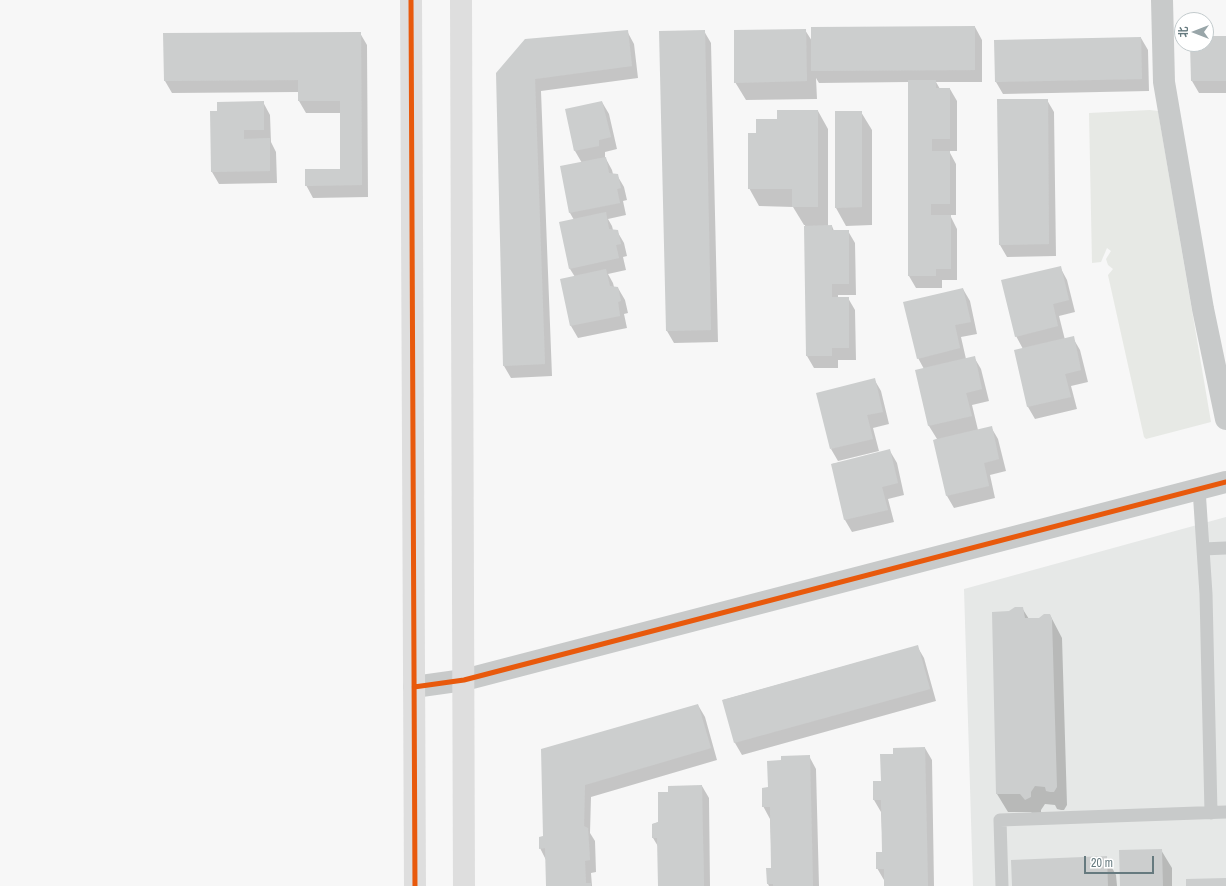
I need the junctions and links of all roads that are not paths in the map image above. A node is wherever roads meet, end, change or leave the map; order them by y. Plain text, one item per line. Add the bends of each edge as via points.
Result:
1 (411, 0) edge
2 (461, 0) edge
3 (1162, 0) edge
4 (1226, 419) edge
5 (1226, 482) edge
6 (1200, 489) junction
7 (1226, 548) edge
8 (1203, 549) junction
9 (464, 680) junction
10 (414, 687) junction
11 (1226, 812) edge
12 (1211, 813) junction
13 (415, 886) edge
14 (464, 886) edge
15 (1002, 886) edge

1 - 10 street
2 - 9 street
3 - 4 street via 1164,82 1203,309
5 - 6 street
6 - 8 lane
6 - 9 street
7 - 8 lane
8 - 12 lane
9 - 10 street
9 - 14 street
10 - 13 street
11 - 12 lane
12 - 15 lane via 1000,820

